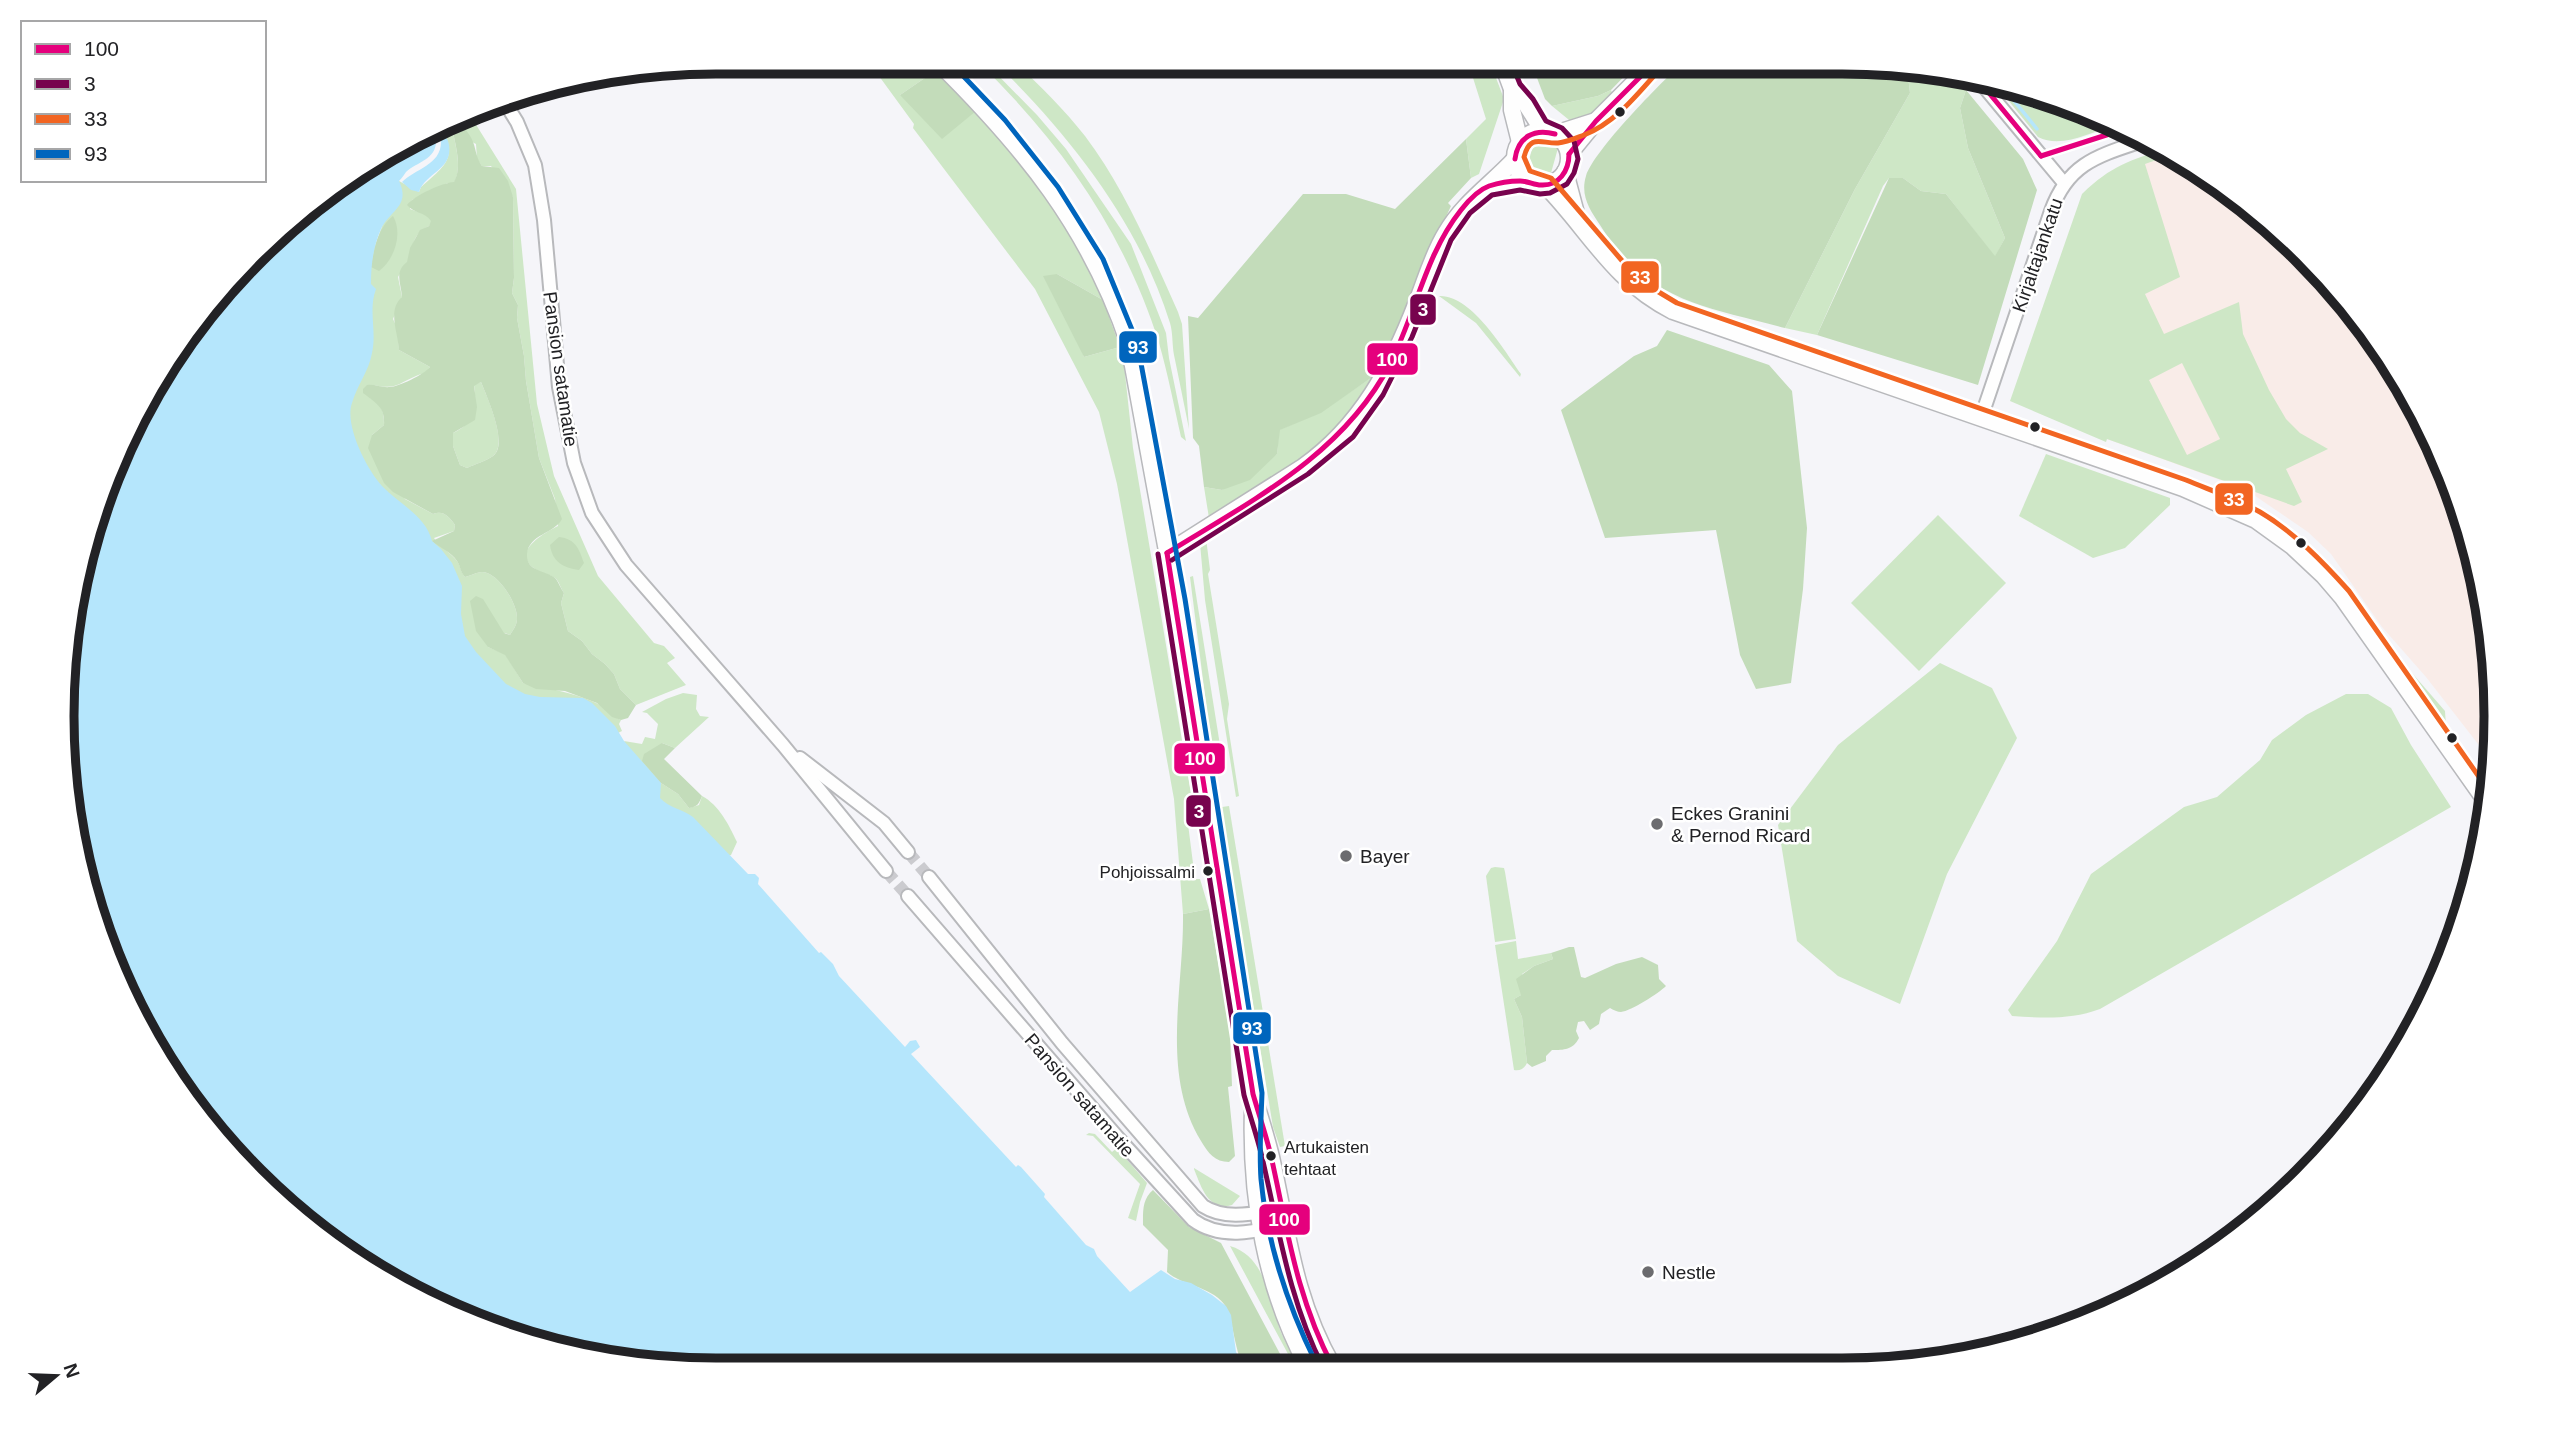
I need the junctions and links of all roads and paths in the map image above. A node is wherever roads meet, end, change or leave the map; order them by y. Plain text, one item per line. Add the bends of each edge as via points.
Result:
1 (950, 74) edge
2 (1506, 74) edge
3 (1643, 74) edge
4 (1512, 89) junction
5 (1987, 90) edge
6 (508, 108) edge
7 (1596, 121) junction
8 (1549, 133) junction
9 (1520, 142) junction
10 (2134, 144) edge
11 (1569, 154) junction
12 (1515, 159) junction
13 (1566, 172) junction
14 (1527, 181) junction
15 (2064, 183) junction
16 (1545, 185) junction
17 (1488, 187) junction
18 (1578, 221) junction
19 (1981, 418) junction
20 (1167, 552) junction
21 (783, 745) junction
22 (2480, 788) edge
23 (908, 852) tunnel mouth
24 (886, 871) tunnel mouth
25 (929, 877) tunnel mouth
26 (908, 896) tunnel mouth
27 (1253, 1094) junction
28 (1258, 1213) junction
29 (1282, 1217) junction
30 (1262, 1230) junction
31 (1304, 1358) edge
32 (1329, 1358) edge

1 - 20 street via 1032,163 1073,223 1107,288 1134,367
2 - 4 street
3 - 7 street
4 - 8 street
4 - 9 street
5 - 15 street
6 - 21 street, Pansion satamatie via 535,165 559,387 582,490 626,565
7 - 8 street
7 - 11 street
8 - 9 street via 1532,133
8 - 11 street via 1563,141
9 - 12 street
10 - 15 street, Kirjaltajankatu via 2090,162
11 - 13 street
12 - 14 street
12 - 17 street
13 - 16 street
13 - 18 street
14 - 16 street
14 - 17 street
15 - 19 street, Kirjaltajankatu
16 - 18 street
17 - 20 street via 1467,203 1443,236 1390,363 1351,424 1303,467
18 - 19 street via 1624,278 1673,311
19 - 22 street via 2209,498 2256,520 2283,539 2342,597
20 - 27 street
21 - 23 street, Pansion satamatie via 884,823
21 - 24 street, Pansion satamatie
25 - 28 street, Pansion satamatie via 1194,1198 1215,1212
26 - 30 street, Pansion satamatie via 1188,1215 1214,1231
27 - 28 street via 1251,1156
27 - 29 street
28 - 29 street, Pansion satamatie
28 - 30 street
29 - 30 street, Pansion satamatie
29 - 32 street via 1302,1301
30 - 31 street via 1281,1305

